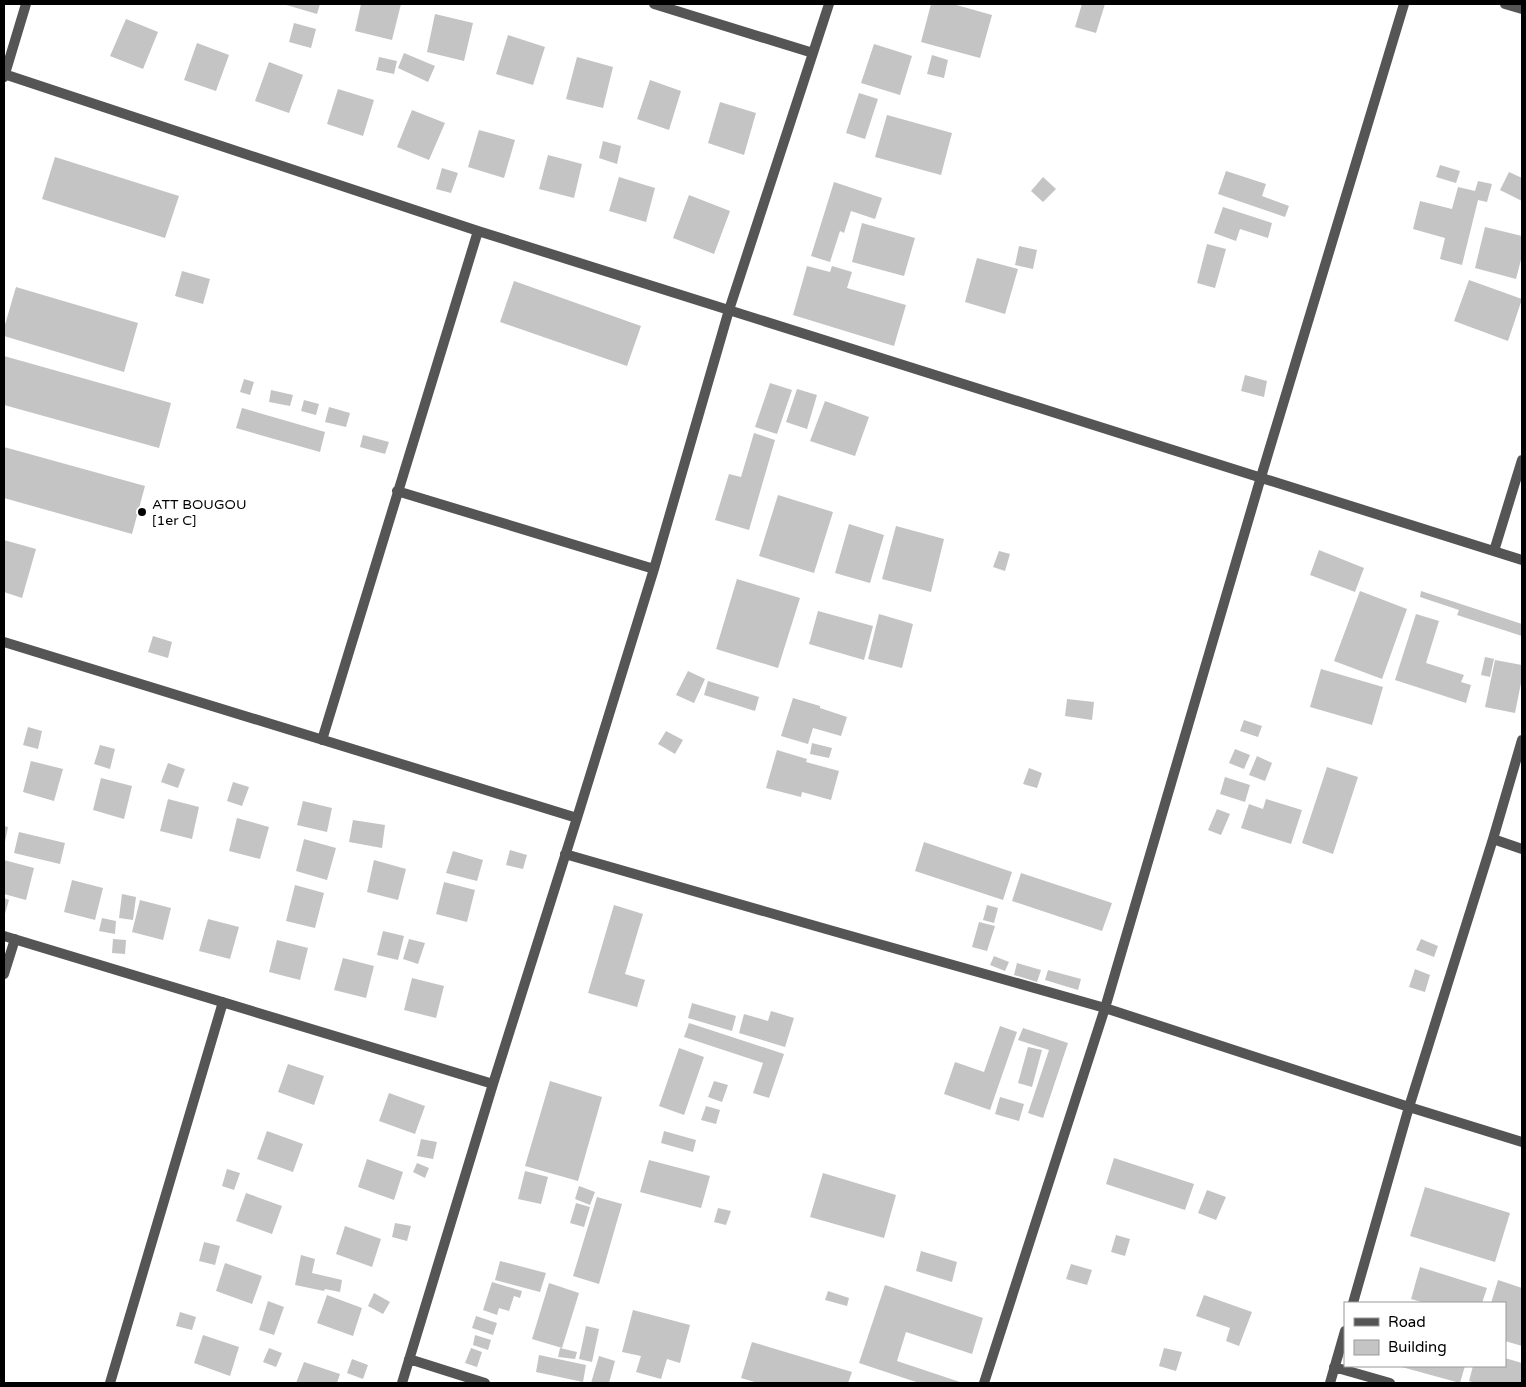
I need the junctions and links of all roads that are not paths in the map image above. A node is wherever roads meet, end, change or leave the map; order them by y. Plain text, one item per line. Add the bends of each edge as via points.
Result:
1 (26, 4) edge
2 (654, 4) edge
3 (829, 4) edge
4 (1404, 4) edge
5 (1505, 4) edge
6 (1522, 9) edge
7 (813, 53) junction
8 (4, 75) edge
9 (478, 230) junction
10 (729, 310) junction
11 (1522, 460) edge
12 (1261, 477) junction
13 (397, 491) junction
14 (1494, 551) junction
15 (1522, 560) edge
16 (654, 569) junction
17 (4, 642) edge
18 (322, 740) junction
19 (1522, 740) edge
20 (577, 818) junction
21 (1493, 839) junction
22 (1522, 849) edge
23 (565, 854) junction
24 (4, 936) edge
25 (15, 939) junction
26 (4, 974) edge
27 (223, 1002) junction
28 (1105, 1008) junction
29 (493, 1084) junction
30 (1409, 1107) junction
31 (1522, 1142) edge
32 (1353, 1302) edge
33 (1344, 1334) edge
34 (409, 1359) junction
35 (1334, 1368) junction
36 (110, 1383) edge
37 (402, 1383) edge
38 (485, 1383) edge
39 (984, 1383) edge
40 (1330, 1383) edge
41 (1390, 1383) edge

1 - 8 street
2 - 7 street
3 - 7 street
4 - 12 street
5 - 6 street
7 - 10 street
8 - 9 street
9 - 10 street
9 - 13 street
10 - 12 street
10 - 16 street
11 - 14 street
12 - 14 street
12 - 28 street
13 - 16 street
13 - 18 street
14 - 15 street
16 - 20 street
17 - 18 street
18 - 20 street
19 - 21 street
20 - 23 street
21 - 22 street
21 - 30 street
23 - 28 street
23 - 29 street
24 - 25 street
25 - 26 street
25 - 27 street
27 - 29 street
27 - 36 street
28 - 30 street
28 - 39 street
29 - 34 street
30 - 31 street
30 - 32 street
33 - 35 street
34 - 37 street
34 - 38 street
35 - 40 street
35 - 41 street

